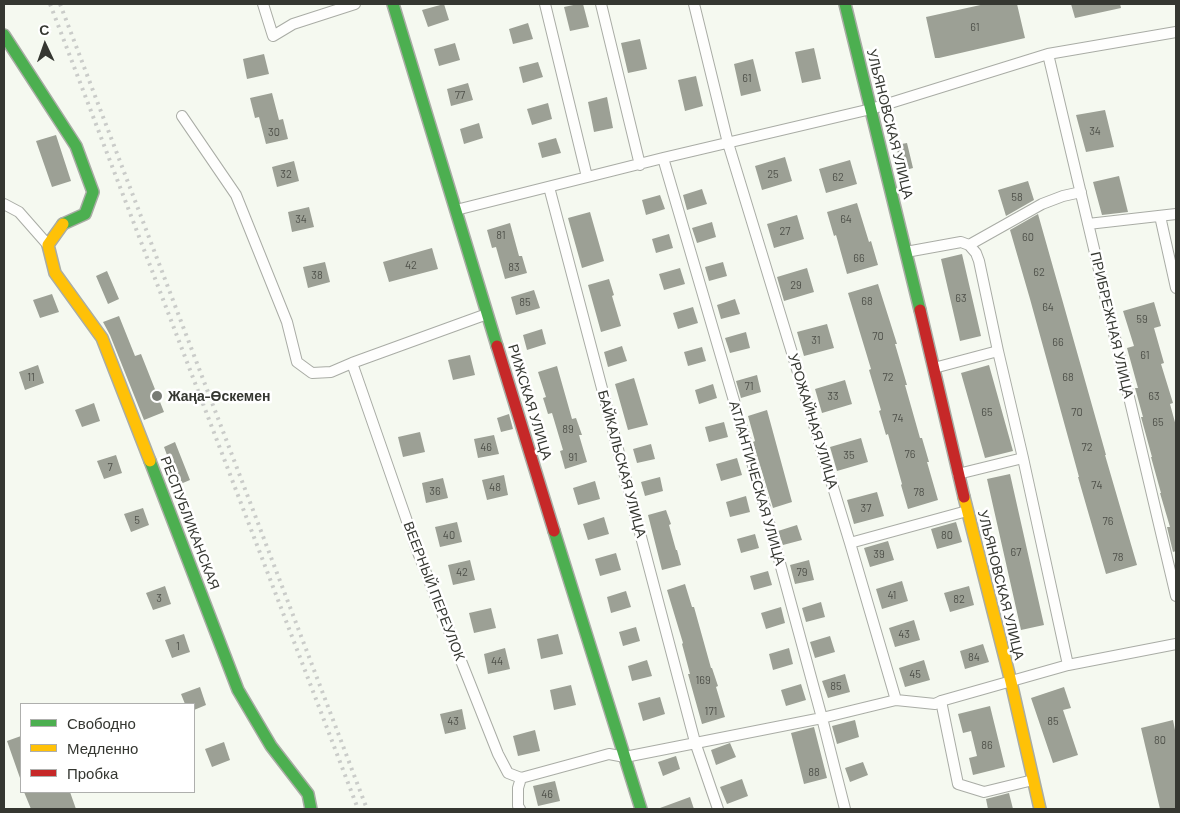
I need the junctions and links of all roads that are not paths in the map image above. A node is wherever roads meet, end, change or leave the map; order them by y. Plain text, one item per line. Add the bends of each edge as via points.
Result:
1 (263, 4) edge
2 (355, 4) edge
3 (393, 4) edge
4 (545, 4) edge
5 (601, 4) edge
6 (694, 4) edge
7 (845, 4) edge
8 (1176, 32) edge
9 (4, 35) edge
10 (1048, 54) junction
11 (871, 109) junction
12 (182, 116) dead end
13 (728, 143) junction
14 (663, 158) junction
15 (640, 165) junction
16 (587, 177) junction
17 (548, 187) junction
18 (1081, 192) junction
19 (4, 204) edge
20 (456, 210) junction
21 (1176, 214) edge
22 (1160, 216) junction
23 (1088, 224) junction
24 (48, 245) junction
25 (969, 245) junction
26 (906, 252) junction
27 (1176, 288) edge
28 (487, 314) junction
29 (998, 351) junction
30 (352, 363) junction
31 (934, 368) junction
32 (1023, 458) junction
33 (958, 474) junction
34 (967, 511) junction
35 (850, 543) junction
36 (1176, 596) edge
37 (1176, 644) edge
38 (1068, 665) junction
39 (1011, 682) junction
40 (896, 700) junction
41 (941, 701) junction
42 (822, 718) junction
43 (695, 742) junction
44 (625, 757) junction
45 (521, 778) junction
46 (1033, 780) junction
47 (312, 809) edge
48 (520, 809) edge
49 (641, 809) edge
50 (718, 809) edge
51 (845, 809) edge
52 (1040, 809) edge

1 - 2 street via 273,36 293,24
3 - 20 street, РИЖСКАЯ УЛИЦА
4 - 16 street
5 - 15 street
6 - 13 street
7 - 11 street, УЛЬЯНОВСКАЯ УЛИЦА
8 - 10 street
9 - 24 street via 76,146 93,192 85,214 63,224
10 - 11 street
10 - 18 street, ПРИБРЕЖНАЯ УЛИЦА
11 - 13 street
11 - 26 street, УЛЬЯНОВСКАЯ УЛИЦА
12 - 30 street via 236,195 287,322 298,362 312,373 331,372
13 - 14 street
13 - 35 street, УРОЖАЙНАЯ УЛИЦА
14 - 15 street
14 - 42 street, АТЛАНТИЧЕСКАЯ УЛИЦА via 761,493
15 - 16 street
16 - 17 street
17 - 20 street
17 - 43 street, БАЙКАЛЬСКАЯ УЛИЦА
18 - 23 street, ПРИБРЕЖНАЯ УЛИЦА
18 - 25 street via 1042,204
19 - 24 street, РЕСПУБЛИКАНСКАЯ via 19,212
20 - 28 street, РИЖСКАЯ УЛИЦА
21 - 22 street
22 - 23 street
22 - 27 street
23 - 36 street, ПРИБРЕЖНАЯ УЛИЦА
24 - 47 street, РЕСПУБЛИКАНСКАЯ via 55,273 102,338 238,690 271,746 308,794
25 - 26 street via 961,242
25 - 29 street via 979,261
26 - 31 street, УЛЬЯНОВСКАЯ УЛИЦА
28 - 30 street
28 - 44 street, РИЖСКАЯ УЛИЦА
29 - 31 street
29 - 32 street
30 - 45 street, ВЕЕРНЫЙ ПЕРЕУЛОК via 418,550 498,754 508,773
31 - 33 street, УЛЬЯНОВСКАЯ УЛИЦА
32 - 33 street
32 - 38 street
33 - 34 street, УЛЬЯНОВСКАЯ УЛИЦА
34 - 35 street
34 - 39 street, УЛЬЯНОВСКАЯ УЛИЦА
35 - 40 street, УРОЖАЙНАЯ УЛИЦА
37 - 38 street
38 - 39 street
39 - 41 street
39 - 46 street, УЛЬЯНОВСКАЯ УЛИЦА
40 - 41 street via 935,704
40 - 42 street
41 - 46 street via 958,784 984,792
42 - 43 street
42 - 51 street, АТЛАНТИЧЕСКАЯ УЛИЦА
43 - 44 street
43 - 50 street, БАЙКАЛЬСКАЯ УЛИЦА
44 - 45 street via 608,754
44 - 49 street, РИЖСКАЯ УЛИЦА
45 - 48 street via 518,788
46 - 52 street, УЛЬЯНОВСКАЯ УЛИЦА

